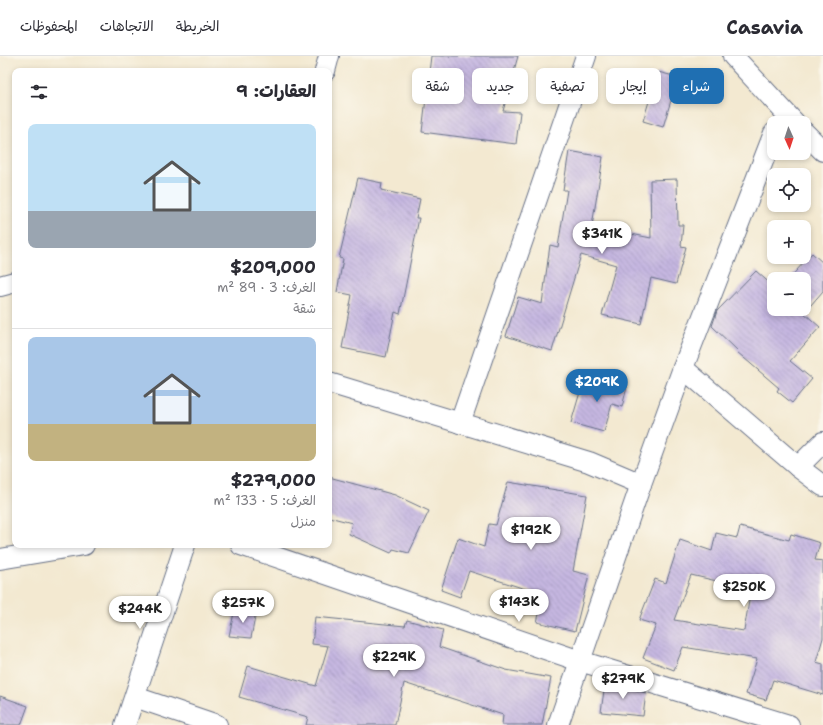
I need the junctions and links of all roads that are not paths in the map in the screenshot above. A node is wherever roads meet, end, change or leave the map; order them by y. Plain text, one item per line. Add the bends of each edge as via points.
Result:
1 (328, 56) edge
2 (586, 56) edge
3 (733, 56) edge
4 (326, 68) edge
5 (783, 116) edge
6 (811, 139) edge
7 (767, 151) edge
8 (823, 151) edge
9 (12, 283) edge
10 (0, 286) edge
11 (683, 368) junction
12 (332, 384) edge
13 (460, 423) junction
14 (823, 442) edge
15 (798, 467) junction
16 (642, 484) junction
17 (823, 486) edge
18 (65, 548) edge
19 (184, 548) edge
20 (250, 548) edge
21 (0, 558) edge
22 (580, 661) junction
23 (135, 697) junction
24 (125, 725) edge
25 (217, 725) edge
26 (558, 725) edge
27 (786, 725) edge

1 - 4 street
2 - 13 street
3 - 5 street
6 - 8 street
7 - 11 street
9 - 10 street
11 - 15 street
11 - 16 street
12 - 13 street
13 - 16 street via 589,462
14 - 15 street
15 - 17 street
16 - 22 street
18 - 21 street
19 - 23 street
20 - 22 street
22 - 26 street
22 - 27 street
23 - 24 street
23 - 25 street

